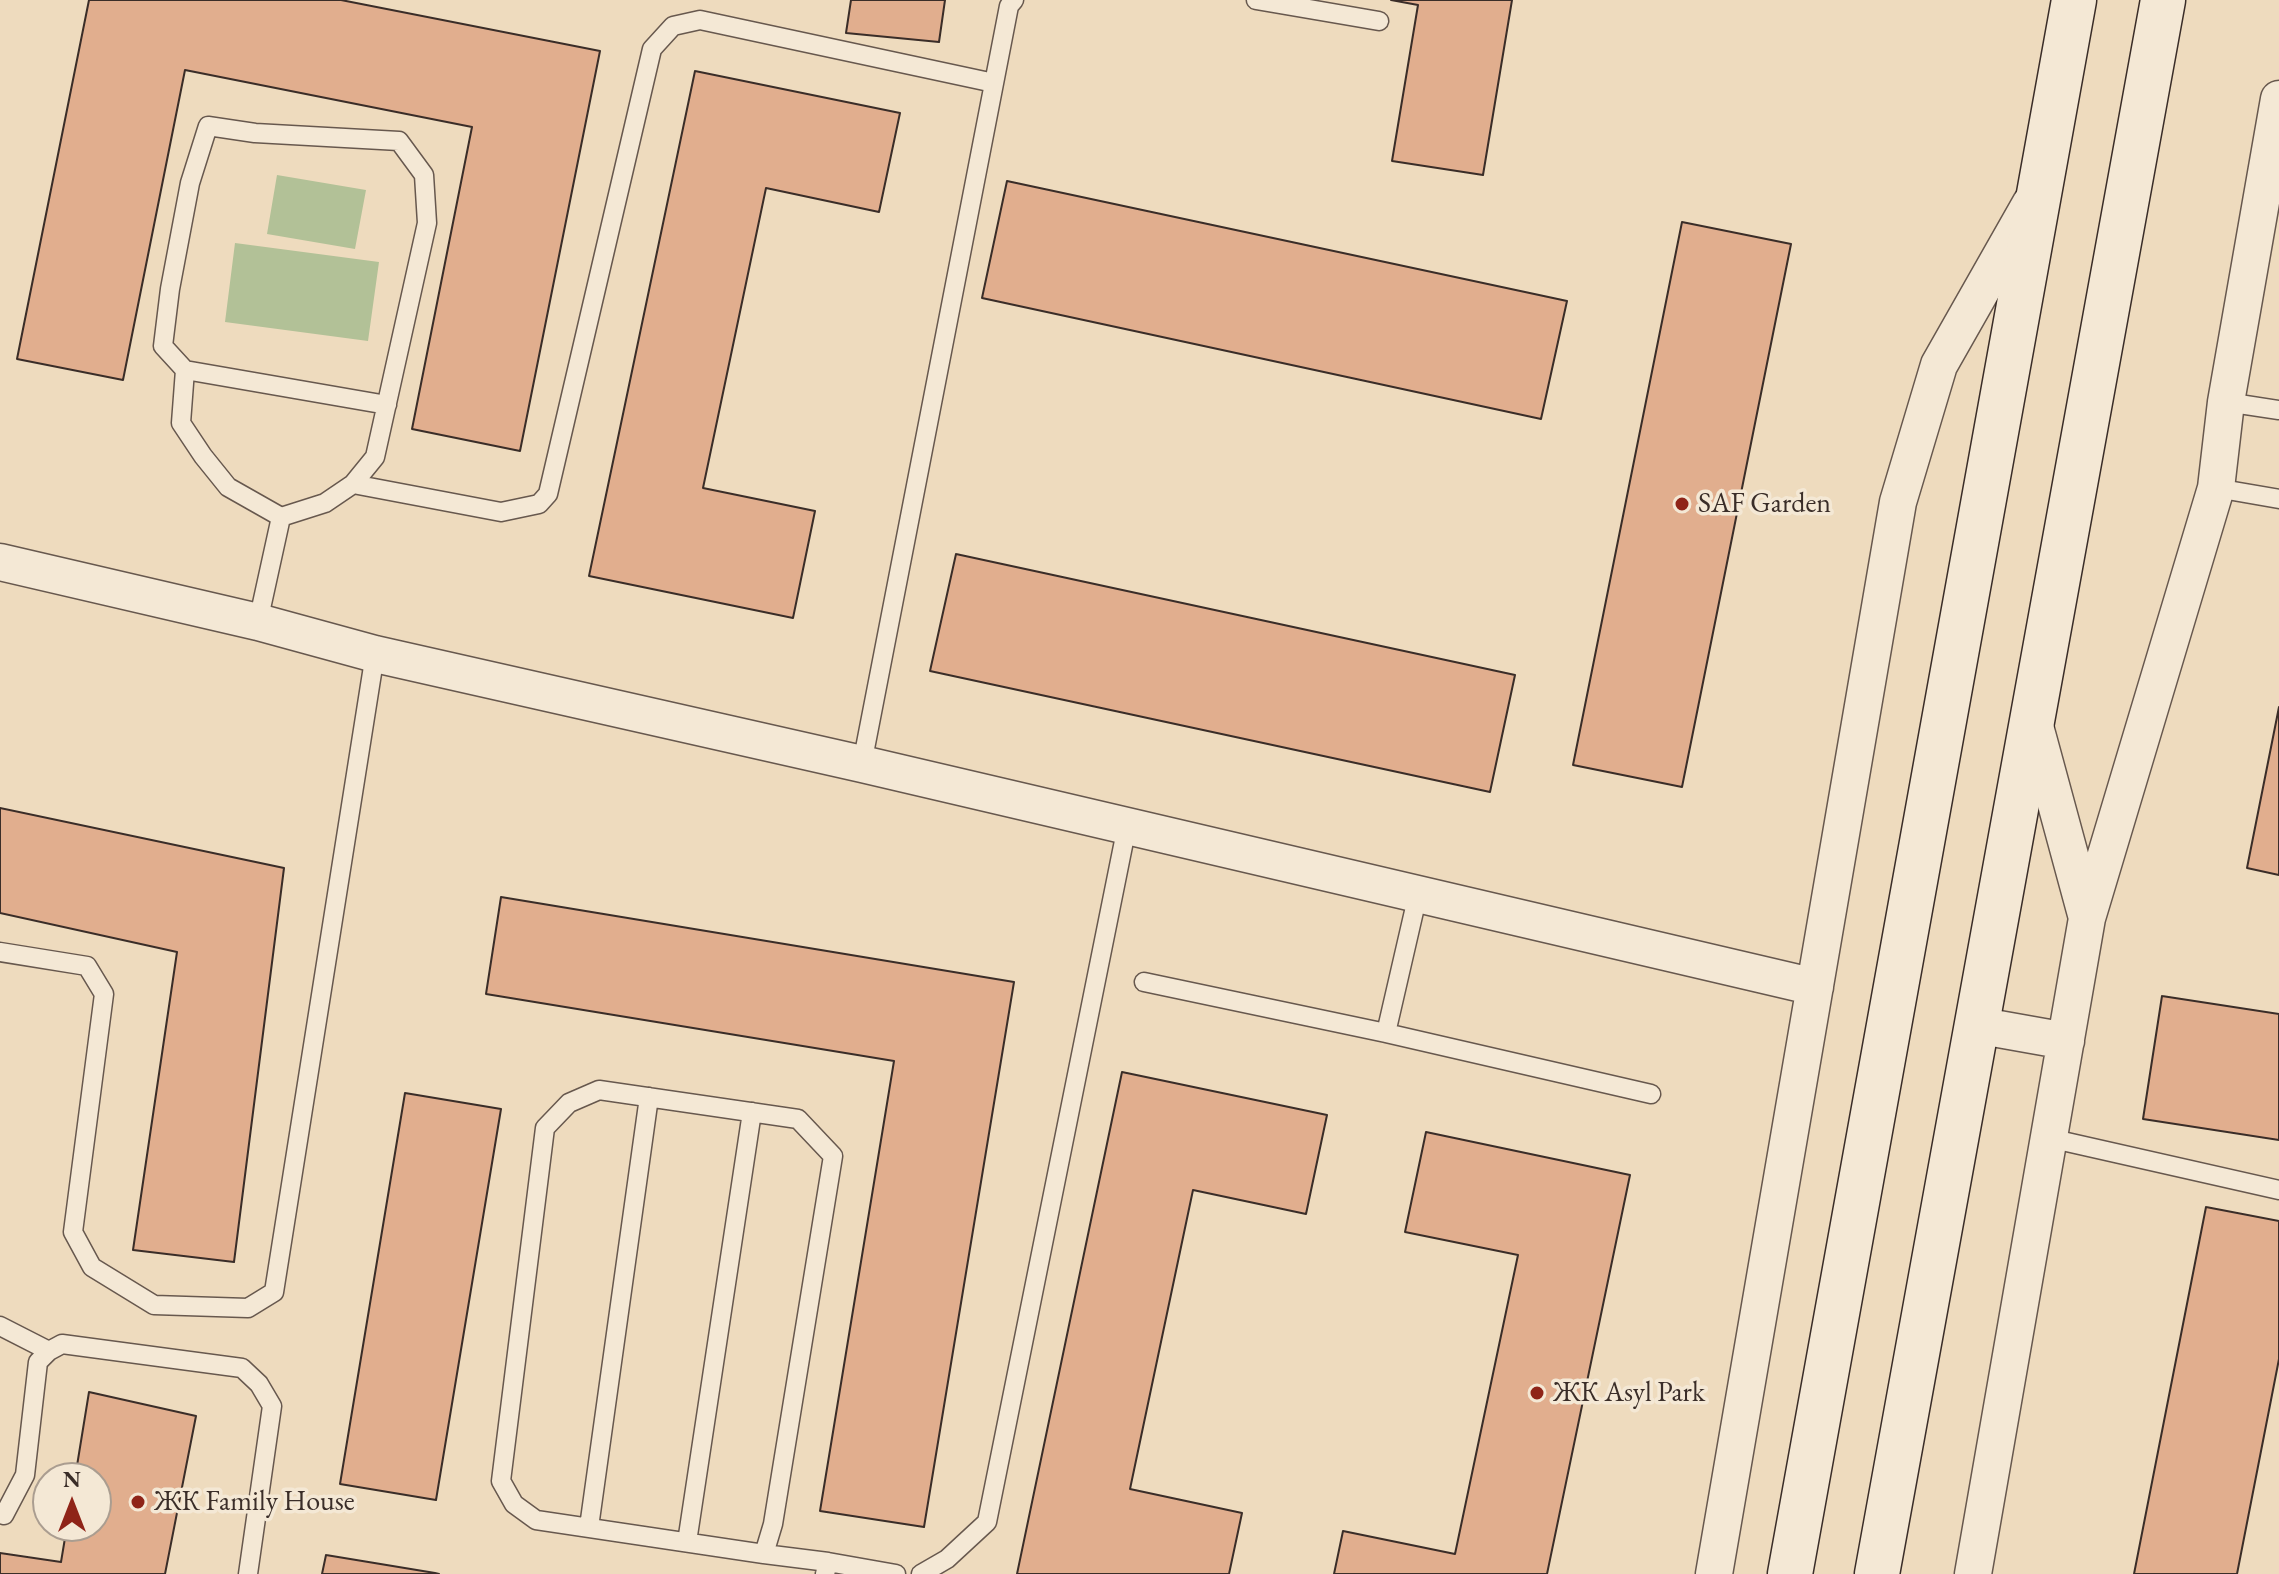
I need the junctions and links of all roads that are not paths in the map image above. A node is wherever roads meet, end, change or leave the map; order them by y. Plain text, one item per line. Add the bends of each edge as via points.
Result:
1 (1014, 0) edge
2 (1256, 0) edge
3 (2074, 0) edge
4 (2163, 0) edge
5 (1379, 21) dead end
6 (994, 83) junction
7 (2279, 99) edge
8 (2038, 192) junction
9 (185, 370) junction
10 (2226, 402) junction
11 (387, 405) junction
12 (2279, 410) edge
13 (353, 484) junction
14 (2216, 488) junction
15 (2279, 499) edge
16 (281, 517) junction
17 (1, 567) edge
18 (258, 622) junction
19 (375, 654) junction
20 (2032, 715) junction
21 (862, 764) junction
22 (1127, 826) junction
23 (1418, 894) junction
24 (2087, 918) junction
25 (0, 952) edge
26 (1144, 982) dead end
27 (1815, 987) junction
28 (1976, 1025) junction
29 (1386, 1033) junction
30 (2066, 1041) junction
31 (1651, 1094) dead end
32 (649, 1097) junction
33 (752, 1112) junction
34 (2049, 1138) junction
35 (2279, 1190) edge
36 (0, 1326) edge
37 (49, 1351) junction
38 (0, 1514) edge
39 (589, 1527) junction
40 (687, 1542) junction
41 (764, 1554) junction
42 (826, 1568) edge
43 (248, 1574) edge
44 (896, 1574) edge
45 (921, 1574) edge
46 (1714, 1574) edge
47 (1790, 1574) edge
48 (1877, 1574) edge
49 (1973, 1574) edge

1 - 6 lane
2 - 5 lane
3 - 8 main road
4 - 20 main road
6 - 13 lane via 700,20 673,26 652,49 548,494 539,504 501,512
6 - 21 lane
7 - 10 street
8 - 27 street via 1939,365 1898,502
8 - 47 main road
9 - 11 lane
9 - 11 lane via 163,346 190,183 208,126 399,141 424,175 427,223
9 - 16 lane via 181,423 228,487
10 - 12 lane
10 - 14 street
11 - 13 lane via 375,457
13 - 16 lane via 325,503
14 - 15 lane
14 - 24 street
16 - 18 lane
17 - 18 street
18 - 19 street
19 - 21 street
19 - 25 lane via 274,1292 248,1308 154,1305 92,1267 73,1232 104,994 87,966
20 - 24 street
20 - 28 main road
21 - 22 street
22 - 23 street
22 - 45 lane via 987,1522 947,1559
23 - 27 street
23 - 29 lane
24 - 30 street
26 - 29 lane
27 - 46 street
28 - 30 street
28 - 48 main road
29 - 31 lane
30 - 34 street
32 - 33 lane
32 - 39 lane
32 - 39 lane via 599,1090 569,1103 545,1128 501,1481 514,1504 536,1520
33 - 40 lane
33 - 41 lane via 798,1119 833,1156
34 - 35 lane
34 - 49 street
36 - 37 lane
37 - 38 lane via 38,1362 25,1475
37 - 43 lane via 62,1344 242,1368 259,1384 272,1406
39 - 40 lane
40 - 41 lane
41 - 42 lane
42 - 44 lane

